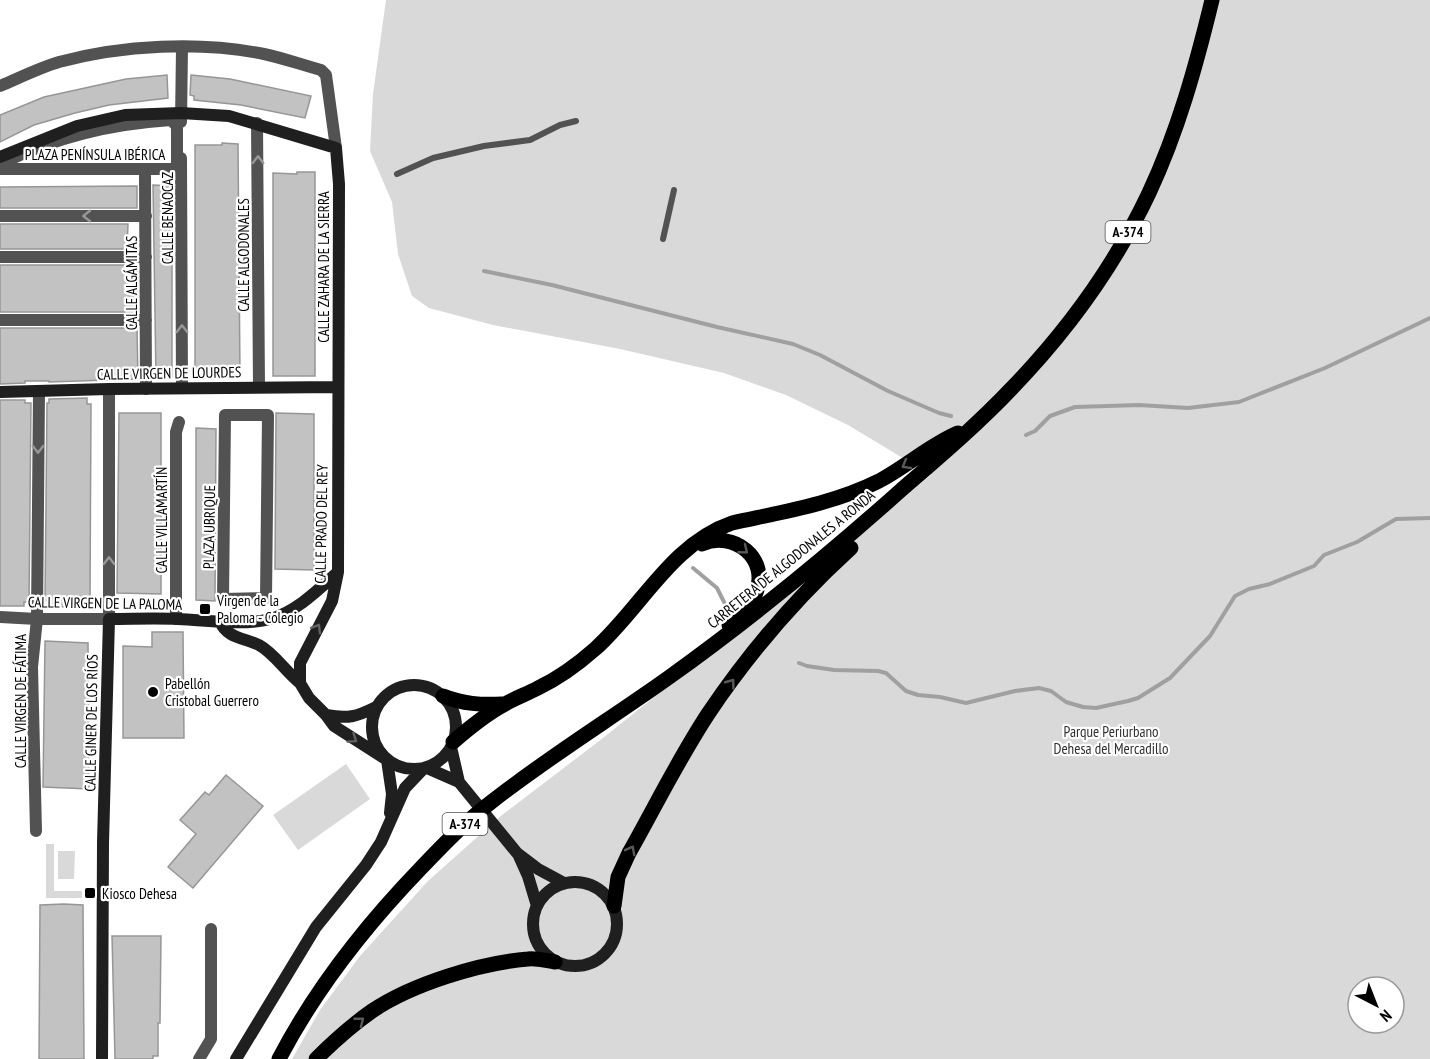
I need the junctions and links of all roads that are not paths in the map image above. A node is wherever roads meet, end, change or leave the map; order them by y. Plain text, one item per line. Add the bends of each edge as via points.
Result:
1 (1212, 0) edge
2 (182, 48) junction
3 (0, 86) edge
4 (181, 113) junction
5 (576, 121) dead end
6 (257, 123) junction
7 (336, 148) junction
8 (0, 157) edge
9 (0, 166) edge
10 (181, 174) junction
11 (397, 174) dead end
12 (0, 175) edge
13 (145, 176) junction
14 (674, 190) dead end
15 (0, 216) edge
16 (146, 216) junction
17 (663, 240) dead end
18 (0, 257) edge
19 (146, 257) junction
20 (0, 320) edge
21 (146, 320) junction
22 (259, 387) junction
23 (338, 387) junction
24 (182, 388) junction
25 (110, 389) junction
26 (146, 389) junction
27 (39, 391) junction
28 (0, 392) edge
29 (268, 415) joint
30 (179, 422) dead end
31 (975, 425) junction
32 (879, 510) junction
33 (690, 548) junction
34 (338, 572) junction
35 (1, 619) edge
36 (37, 619) junction
37 (109, 619) junction
38 (176, 619) junction
39 (220, 621) junction
40 (710, 648) junction
41 (300, 682) junction
42 (443, 696) junction
43 (505, 703) junction
44 (376, 707) junction
45 (326, 715) junction
46 (452, 745) junction
47 (386, 759) junction
48 (425, 768) junction
49 (462, 786) junction
50 (390, 818) junction
51 (36, 831) dead end
52 (518, 853) junction
53 (564, 883) junction
54 (537, 906) junction
55 (614, 906) junction
56 (211, 929) dead end
57 (555, 962) junction
58 (102, 1059) edge
59 (199, 1059) edge
60 (236, 1059) edge
61 (279, 1059) edge
62 (316, 1059) edge

1 - 31 main road, CARRETERA DE ALGODONALES A RONDA / A-374 via 1193,78 1161,165 1128,233 1065,328
2 - 3 street via 115,52 58,63
2 - 4 street, CALLE BENAOCAZ
2 - 7 street via 264,54 321,70 326,75
4 - 6 street, PLAZA PENÍNSULA IBÉRICA via 229,116
4 - 8 street, PLAZA PENÍNSULA IBÉRICA via 125,115 76,126
4 - 10 street, CALLE BENAOCAZ
5 - 11 lane via 530,140 433,158
6 - 7 street, PLAZA PENÍNSULA IBÉRICA
22 -> 6 street, CALLE ALGODONALES
7 - 23 street, CALLE ZAHARA DE LA SIERRA
9 - 9 street, PLAZA PENÍNSULA IBÉRICA via 91,130 171,120 177,126 175,169
10 - 13 street, PLAZA PENÍNSULA IBÉRICA
24 -> 10 street, CALLE BENAOCAZ
12 - 13 street, PLAZA PENÍNSULA IBÉRICA
13 - 16 street, CALLE ALGÁMITAS
14 - 17 lane
16 -> 15 street
16 - 19 street, CALLE ALGÁMITAS
18 - 19 street
19 - 21 street, CALLE ALGÁMITAS
20 - 21 street
21 - 26 street, CALLE ALGÁMITAS
22 - 23 street, CALLE VIRGEN DE LOURDES
22 - 24 street, CALLE VIRGEN DE LOURDES
23 - 34 street, CALLE PRADO DEL REY
24 - 26 street, CALLE VIRGEN DE LOURDES
25 - 26 street, CALLE VIRGEN DE LOURDES
25 - 27 street, CALLE VIRGEN DE LOURDES
37 -> 25 street, CALLE GINER DE LOS RÍOS
27 - 28 street, CALLE VIRGEN DE LOURDES
27 -> 36 street, CALLE VIRGEN DE FÁTIMA
29 - 29 street, PLAZA UBRIQUE via 225,414 223,599 266,598
30 - 38 street, CALLE VILLAMARTÍN
31 - 32 main road, CARRETERA DE ALGODONALES A RONDA / A-374
31 -> 33 main road via 944,439 879,481 843,497 732,523 702,537
32 - 40 main road, CARRETERA DE ALGODONALES A RONDA / A-374
55 -> 32 main road via 618,877 629,853 708,714 794,602 853,546
33 -> 40 main road via 722,539 734,542 745,548 758,569 759,581 750,604
33 - 43 main road via 665,570 595,649 569,670
34 - 39 street, CALLE VIRGEN DE LA PALOMA via 302,603 278,616 261,621
41 -> 34 street, CALLE PRADO DEL REY via 303,654 332,601
35 - 36 street, CALLE VIRGEN DE LA PALOMA
36 - 37 street, CALLE VIRGEN DE LA PALOMA
36 - 51 street, CALLE VIRGEN DE FÁTIMA via 29,667
37 - 38 street, CALLE VIRGEN DE LA PALOMA
37 - 58 street, CALLE GINER DE LOS RÍOS
38 - 39 street, CALLE VIRGEN DE LA PALOMA
39 - 41 street via 231,635 263,647
40 - 61 main road, CARRETERA DE ALGODONALES A RONDA / A-374 via 492,801 450,838 349,950
41 - 45 street
42 - 43 main road via 481,705
42 - 44 street via 426,687 407,685 389,693
42 - 46 street via 455,718
43 - 46 main road via 477,721
44 - 45 street via 358,717
44 - 47 street via 371,734
45 -> 47 street via 333,726
46 - 48 street via 437,763
46 - 49 street
47 - 48 street via 404,768
47 - 50 street via 392,794
48 - 49 street
48 - 50 street via 405,788
49 - 52 street
50 - 60 street via 381,842 311,934
52 - 53 street
52 - 54 street
53 - 54 street via 544,896
53 - 55 street via 593,885
54 - 57 street via 533,918 537,944
55 - 57 street via 617,932 604,956 580,966
56 - 59 street via 211,1039
62 -> 57 main road via 373,1011 419,988 477,968 530,958

